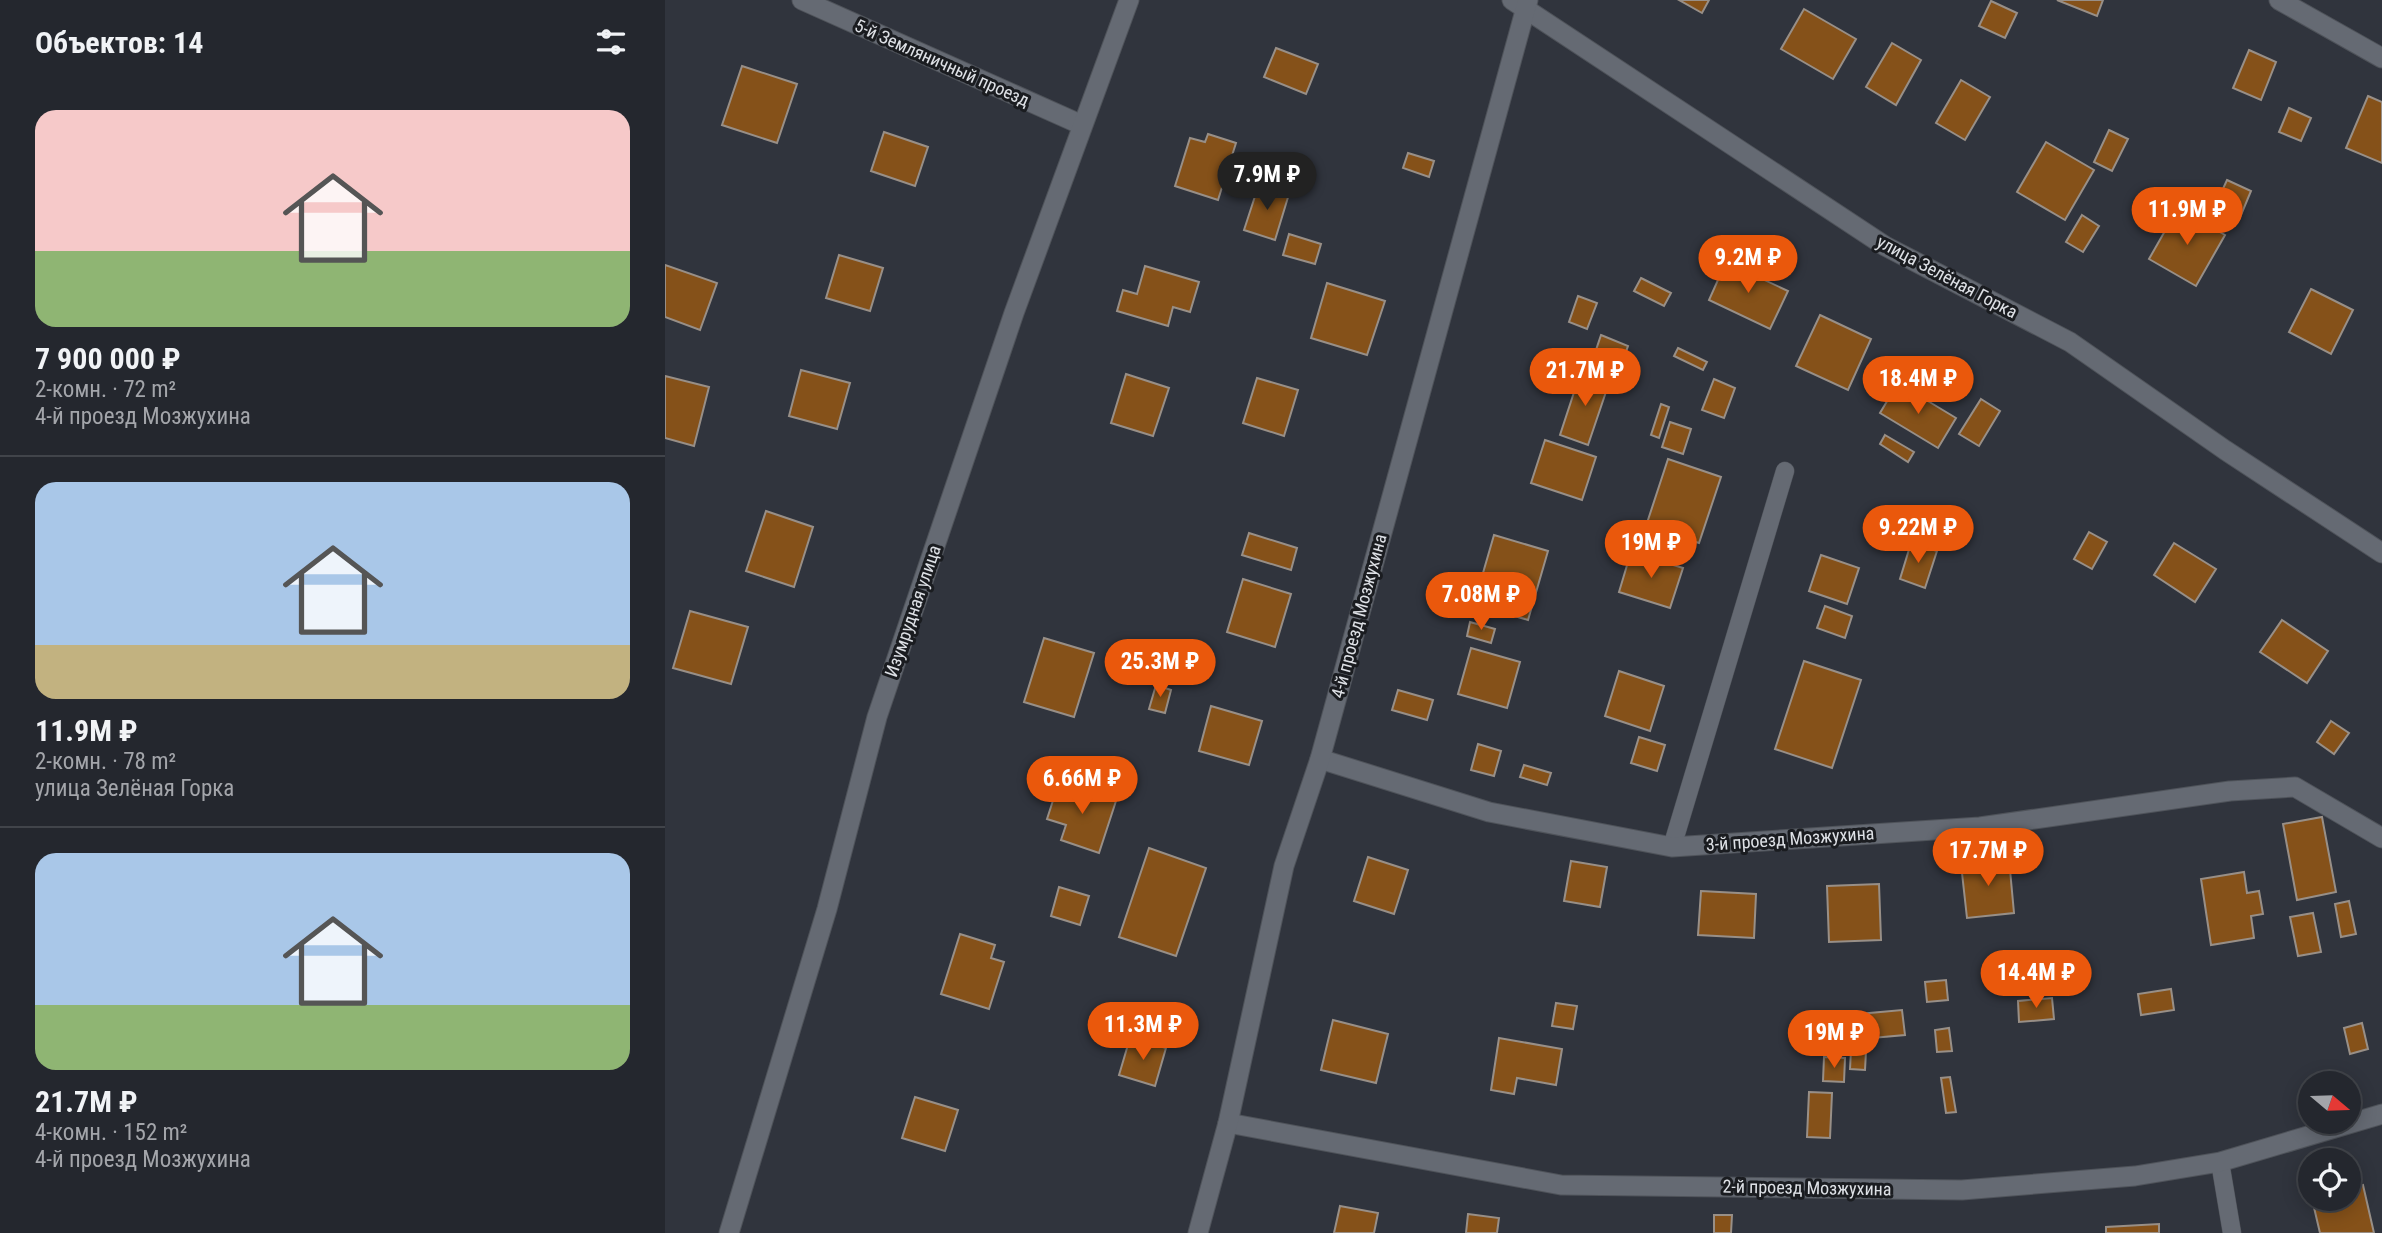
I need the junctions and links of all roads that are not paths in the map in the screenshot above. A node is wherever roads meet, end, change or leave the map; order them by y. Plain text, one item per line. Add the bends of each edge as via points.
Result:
1 (802, 0) edge
2 (1129, 0) edge
3 (2279, 0) edge
4 (1522, 3) edge
5 (2382, 58) edge
6 (1082, 125) junction
7 (1785, 471) dead end
8 (2382, 553) edge
9 (1319, 759) junction
10 (2382, 838) edge
11 (1672, 847) junction
12 (2382, 1114) edge
13 (1228, 1124) junction
14 (2220, 1162) junction
15 (729, 1233) edge
16 (1198, 1233) edge
17 (2232, 1233) edge

1 - 6 street, 5-й Земляничный проезд
2 - 6 street, Изумрудная улица
3 - 5 street
4 - 8 street, улица Зелёная Горка via 1885,246 2070,342
4 - 9 street, 4-й проезд Мозжухина
6 - 15 street, Изумрудная улица via 877,717 827,909
7 - 11 lane
9 - 11 street, 3-й проезд Мозжухина via 1489,812
9 - 13 street, 4-й проезд Мозжухина via 1285,866
10 - 11 street, 3-й проезд Мозжухина via 2295,787 2230,791 1980,827
12 - 14 street, 2-й проезд Мозжухина
13 - 14 street, 2-й проезд Мозжухина via 1561,1185 1962,1190 2135,1176
13 - 16 street, 4-й проезд Мозжухина
14 - 17 lane

